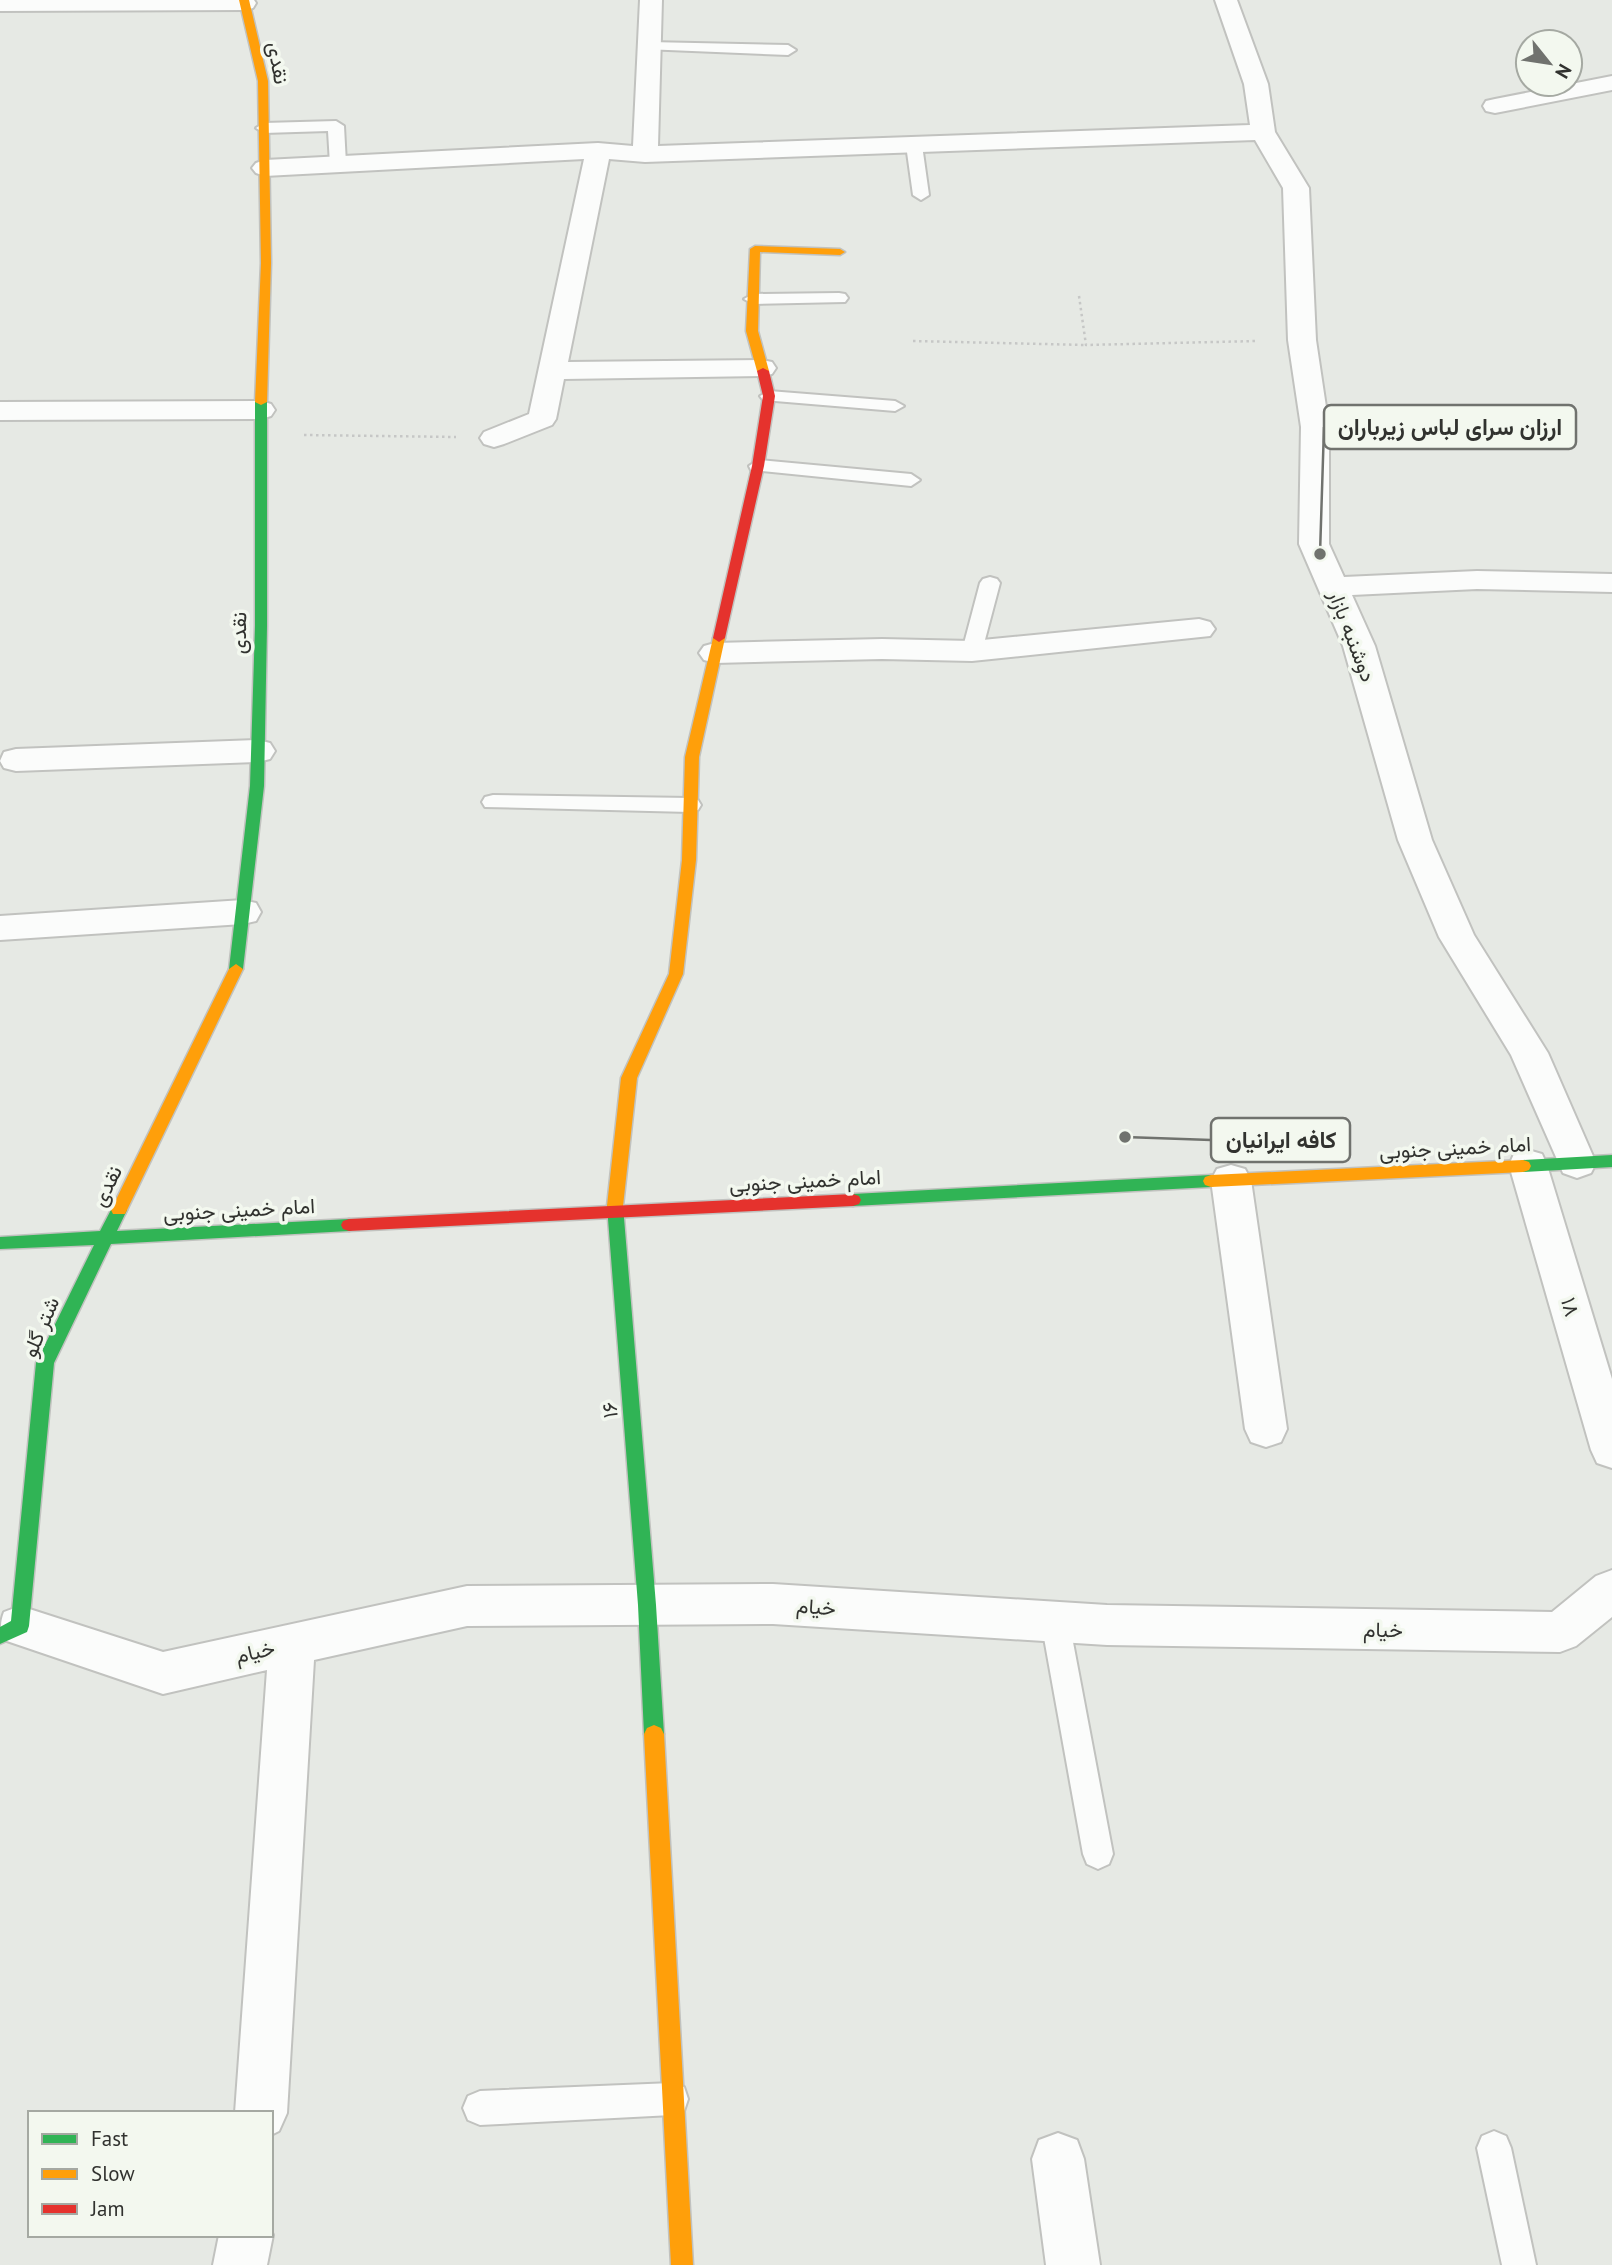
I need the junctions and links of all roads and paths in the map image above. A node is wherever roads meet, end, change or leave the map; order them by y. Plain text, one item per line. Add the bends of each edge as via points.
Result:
1 (652, 0) edge
2 (1226, 0) edge
3 (244, 2) edge
4 (0, 4) edge
5 (649, 46) junction
6 (788, 50) dead end
7 (1612, 83) edge
8 (1495, 106) dead end
9 (264, 128) junction
10 (1263, 132) junction
11 (914, 145) junction
12 (597, 151) junction
13 (645, 154) junction
14 (338, 164) junction
15 (265, 168) junction
16 (921, 194) dead end
17 (840, 252) dead end
18 (1079, 296) dead end
19 (839, 298) dead end
20 (753, 299) junction
21 (1302, 340) junction
22 (913, 341) dead end
23 (1086, 345) junction
24 (762, 368) junction
25 (552, 371) junction
26 (769, 396) junction
27 (895, 406) dead end
28 (0, 411) edge
29 (1529, 419) dead end
30 (261, 422) junction
31 (1315, 427) junction
32 (494, 438) joint
33 (758, 466) junction
34 (912, 480) dead end
35 (990, 583) dead end
36 (1612, 583) edge
37 (1333, 587) junction
38 (1199, 629) dead end
39 (972, 651) junction
40 (715, 653) junction
41 (258, 751) junction
42 (16, 760) dead end
43 (493, 802) dead end
44 (690, 805) junction
45 (243, 912) junction
46 (0, 928) edge
47 (1612, 1161) edge
48 (1577, 1163) junction
49 (1528, 1165) junction
50 (1231, 1180) junction
51 (614, 1212) junction
52 (105, 1238) junction
53 (0, 1243) edge
54 (1266, 1429) dead end
55 (1612, 1450) edge
56 (1612, 1590) edge
57 (647, 1605) junction
58 (1055, 1621) junction
59 (10, 1631) edge
60 (292, 1643) junction
61 (1098, 1854) dead end
62 (673, 2099) junction
63 (480, 2108) dead end
64 (261, 2111) edge
65 (1494, 2148) dead end
66 (1058, 2159) dead end
67 (246, 2237) edge
68 (240, 2265) edge
69 (682, 2265) edge
70 (1073, 2265) edge
71 (1519, 2265) edge

1 - 5 street
2 - 10 street, دوشنبه بازار via 1256,84
3 - 4 street
3 - 9 street, نقدی via 263,81
5 - 6 lane
5 - 13 street
7 - 8 street
9 - 14 lane via 336,127
9 - 15 street, نقدی
10 - 11 street
10 - 21 street, دوشنبه بازار via 1296,188
11 - 13 street
11 - 16 lane
12 - 13 street
12 - 14 street
12 - 25 street
14 - 15 street
15 - 30 street, نقدی
17 - 20 street via 755,249
18 - 23 path
19 - 20 lane
20 - 24 street via 752,331
21 - 23 path
21 - 31 street, دوشنبه بازار
22 - 23 path
24 - 25 street
24 - 26 street
25 - 32 street via 542,419
26 - 27 lane
26 - 33 street, ۱۶
28 - 30 street
29 - 31 path via 1426,430
30 - 32 path
30 - 41 street, نقدی
31 - 37 street, دوشنبه بازار via 1314,544
33 - 34 lane
33 - 40 street, ۱۶
35 - 39 lane
36 - 37 street via 1477,580
37 - 48 street, دوشنبه بازار via 1359,646 1415,840 1457,937 1530,1053
38 - 39 street
39 - 40 street
40 - 44 street, ۱۶ via 692,757
41 - 42 street
41 - 45 street, نقدی
43 - 44 lane
44 - 51 street, ۱۶ via 690,860 676,975 629,1078
45 - 46 street
45 - 52 street, نقدی via 236,967
47 - 48 street, امام خمینی جنوبی
48 - 49 street, امام خمینی جنوبی
49 - 50 street, امام خمینی جنوبی
49 - 55 street, ۱۸
50 - 51 street, امام خمینی جنوبی
50 - 54 street
51 - 52 street, امام خمینی جنوبی
51 - 57 street, ۱۶
52 - 53 street, امام خمینی جنوبی
52 - 59 street, شتر گلو via 45,1363
56 - 58 street, خیام via 1560,1632
57 - 58 street, خیام via 773,1604
57 - 60 street, خیام via 467,1606
57 - 62 street, ۱۶
58 - 61 lane
59 - 60 street, خیام via 163,1673
60 - 64 street
62 - 63 lane
62 - 69 street, ۱۶
65 - 71 lane
66 - 70 street
67 - 68 street

